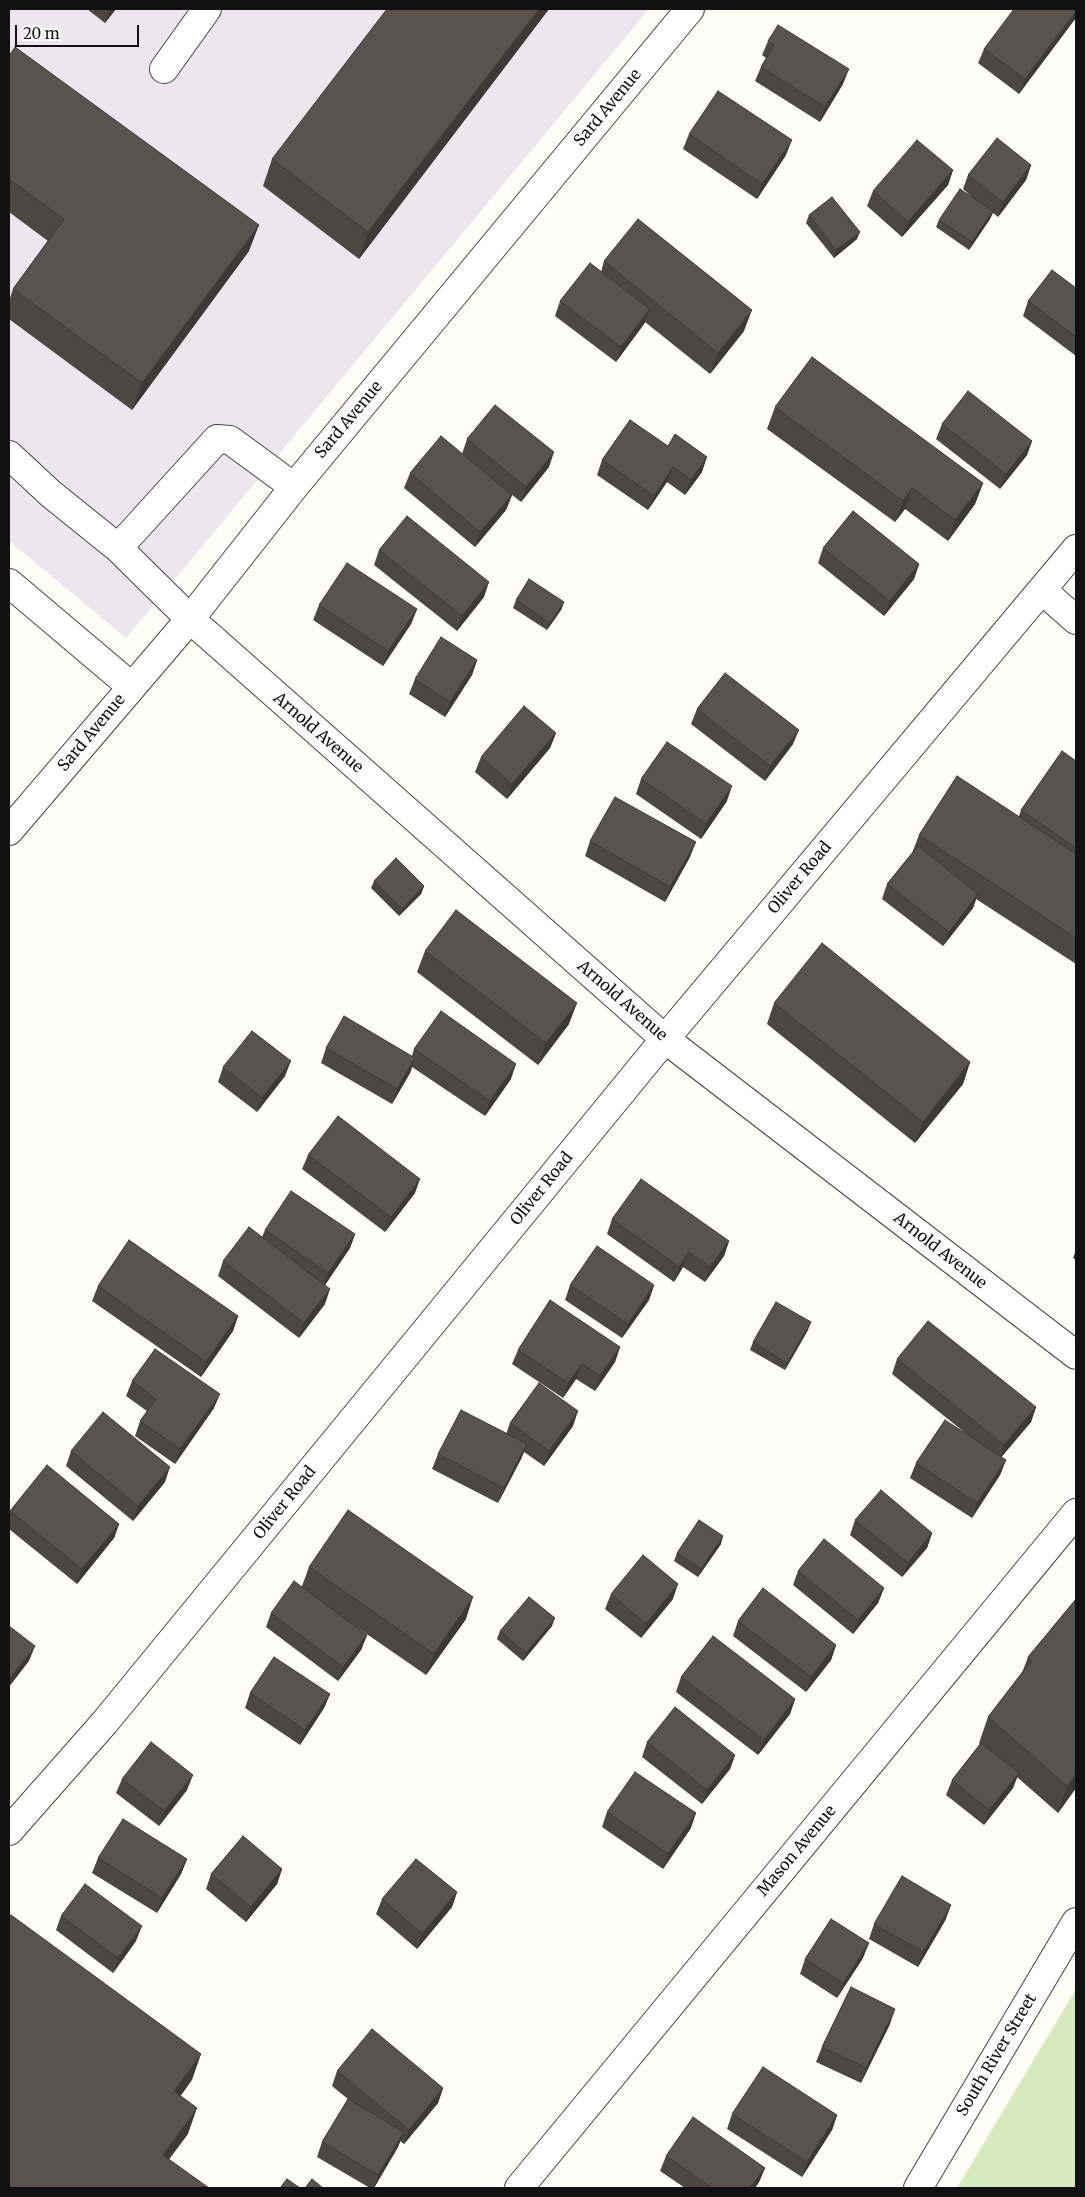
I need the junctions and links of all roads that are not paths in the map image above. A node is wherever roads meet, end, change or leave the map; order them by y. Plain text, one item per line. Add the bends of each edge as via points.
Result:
1 (207, 9) edge
2 (690, 9) edge
3 (164, 69) dead end
4 (9, 455) edge
5 (294, 487) junction
6 (118, 548) junction
7 (1076, 548) edge
8 (9, 583) edge
9 (1042, 590) junction
10 (190, 619) junction
11 (1076, 620) edge
12 (132, 687) junction
13 (9, 831) edge
14 (665, 1040) junction
15 (1076, 1355) edge
16 (1076, 1513) edge
17 (9, 1831) edge
18 (1076, 1922) edge
19 (518, 2188) edge
20 (918, 2188) edge

1 - 3 street
2 - 5 street, Sard Avenue
4 - 6 street, Arnold Avenue via 50,494
5 - 6 street via 230,440 217,439
5 - 10 street, Sard Avenue
6 - 10 street, Arnold Avenue
7 - 9 street, Oliver Road
8 - 12 street
9 - 11 street
9 - 14 street, Oliver Road
10 - 12 street, Sard Avenue
10 - 14 street, Arnold Avenue
12 - 13 street, Sard Avenue
14 - 15 street, Arnold Avenue
14 - 17 street, Oliver Road via 105,1722
16 - 19 street, Mason Avenue
18 - 20 street, South River Street

